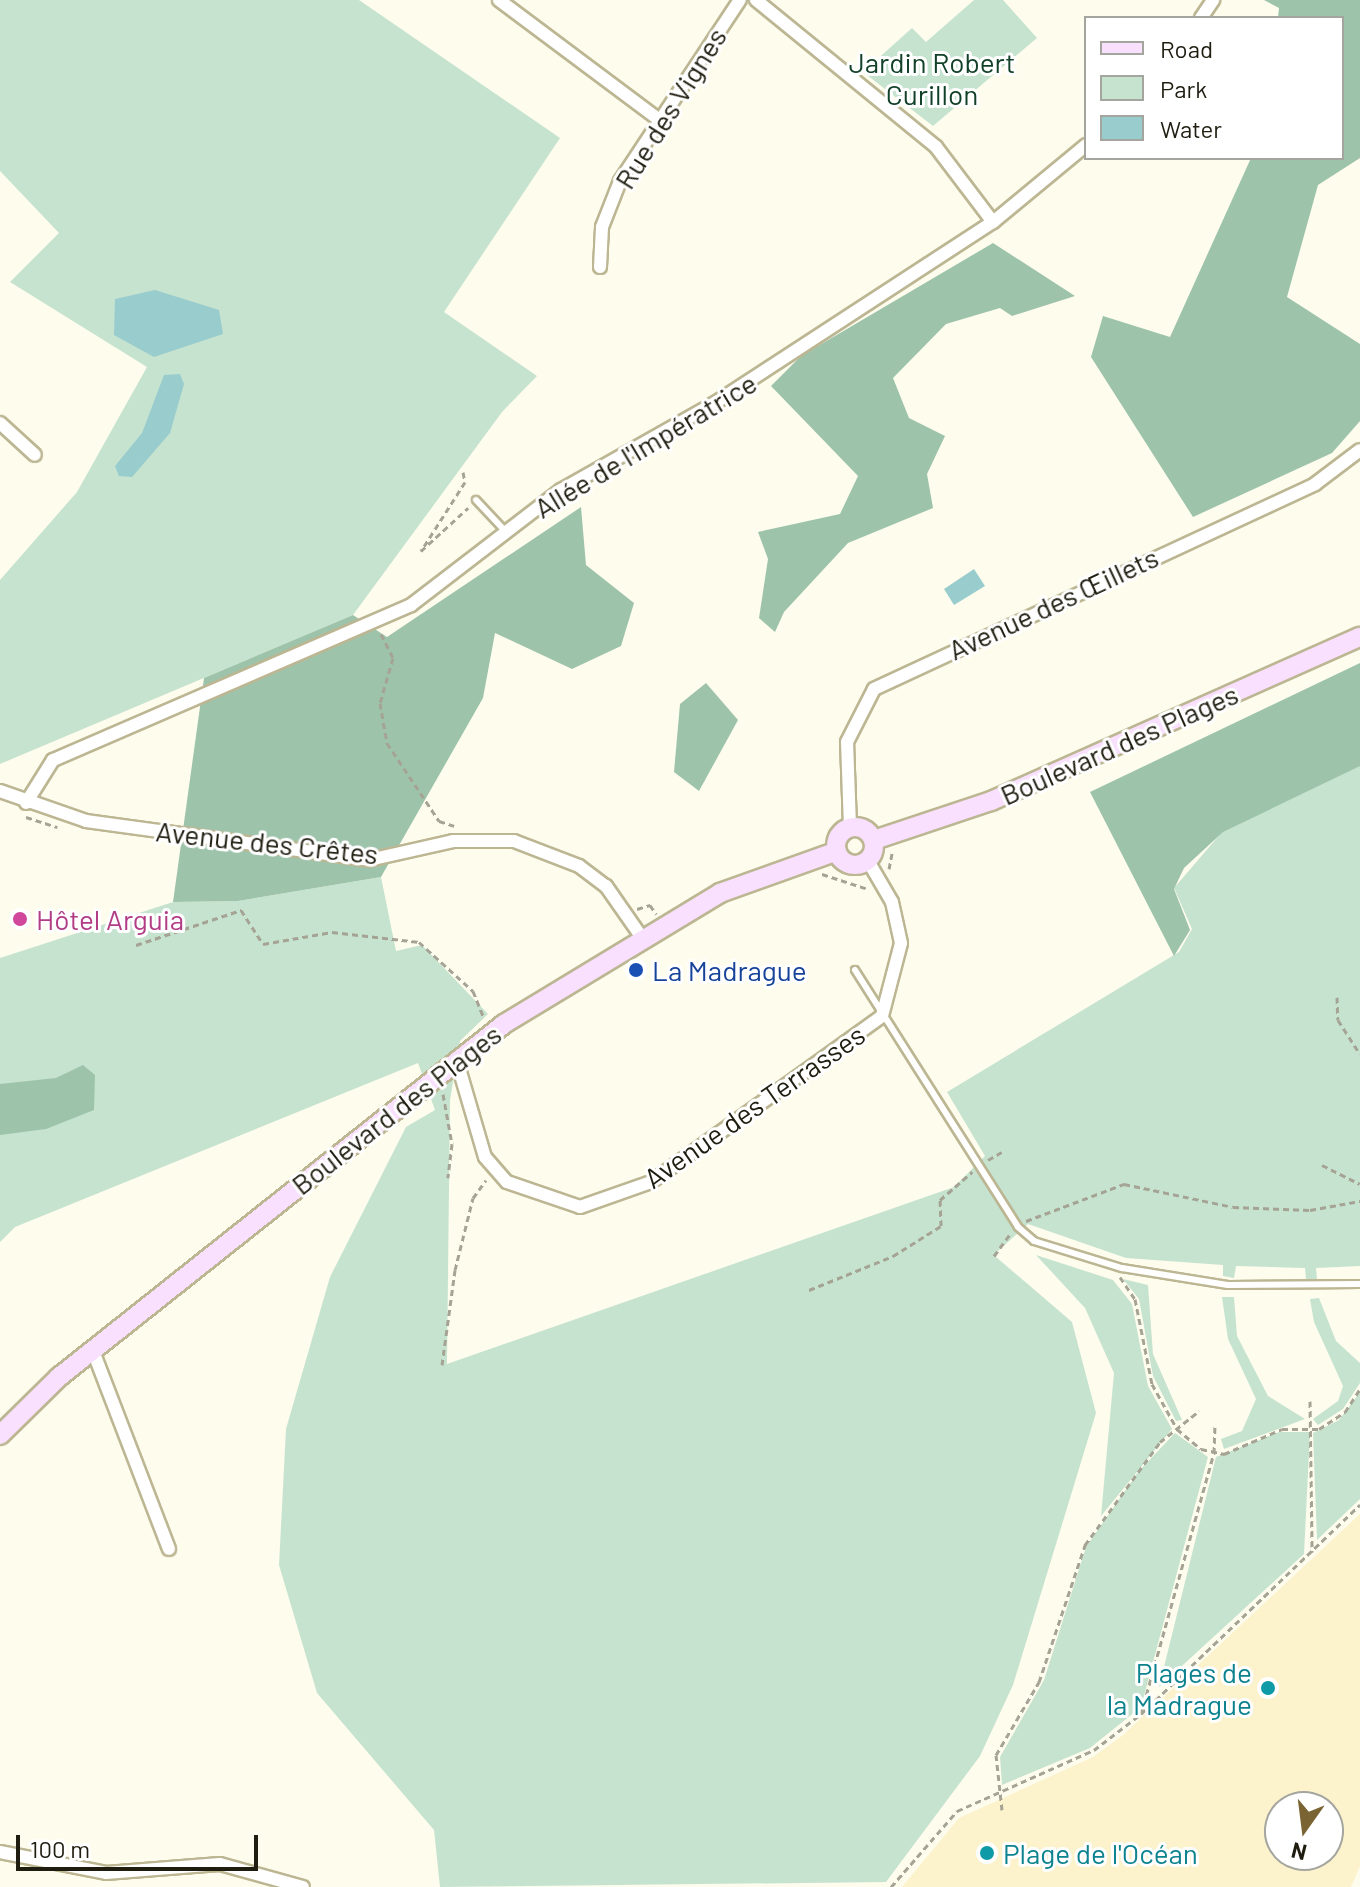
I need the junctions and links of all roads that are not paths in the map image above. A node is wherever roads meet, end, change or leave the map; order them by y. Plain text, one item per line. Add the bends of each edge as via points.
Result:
1 (499, 0) edge
2 (740, 0) edge
3 (756, 0) edge
4 (658, 119) junction
5 (1084, 147) edge
6 (993, 222) junction
7 (600, 267) dead end
8 (0, 423) edge
9 (1360, 450) edge
10 (35, 455) dead end
11 (476, 500) road end
12 (506, 532) junction
13 (1360, 637) edge
14 (0, 791) edge
15 (26, 803) junction
16 (850, 827) junction
17 (874, 840) junction
18 (837, 851) junction
19 (868, 861) junction
20 (643, 939) junction
21 (855, 970) dead end
22 (882, 1016) junction
23 (456, 1058) junction
24 (1360, 1284) edge
25 (93, 1351) junction
26 (0, 1435) edge
27 (169, 1549) dead end
28 (0, 1852) edge
29 (303, 1887) edge

1 - 4 street
2 - 4 street, Rue des Vignes
3 - 6 street via 936,147
4 - 7 street, Rue des Vignes via 620,181 602,227
5 - 6 street, Allée de l'Impératrice
6 - 12 street, Allée de l'Impératrice via 715,403 561,490
8 - 10 street
9 - 16 street, Avenue des Œillets via 1315,484 874,689 847,742
11 - 12 lane
12 - 15 street, Allée de l'Impératrice via 374,624 53,760
13 - 17 main road, Boulevard des Plages via 991,801
14 - 15 street, Avenue des Crêtes
15 - 20 street, Avenue des Crêtes via 86,821 369,860 466,840 514,841 579,866 618,898
16 - 17 main road via 865,829
16 - 18 main road
17 - 19 main road
18 - 19 main road via 853,865
18 - 20 main road, Boulevard des Plages via 720,893
19 - 22 street, Avenue des Terrasses via 881,880 901,943
20 - 23 main road, Boulevard des Plages
21 - 22 lane
22 - 23 street, Avenue des Terrasses via 691,1157 602,1202 580,1207 540,1198 492,1171
22 - 24 lane via 1018,1227 1054,1249 1122,1268 1228,1285
23 - 25 main road, Boulevard des Plages
25 - 26 main road, Boulevard des Plages
25 - 27 street
28 - 29 street via 106,1873 220,1864

